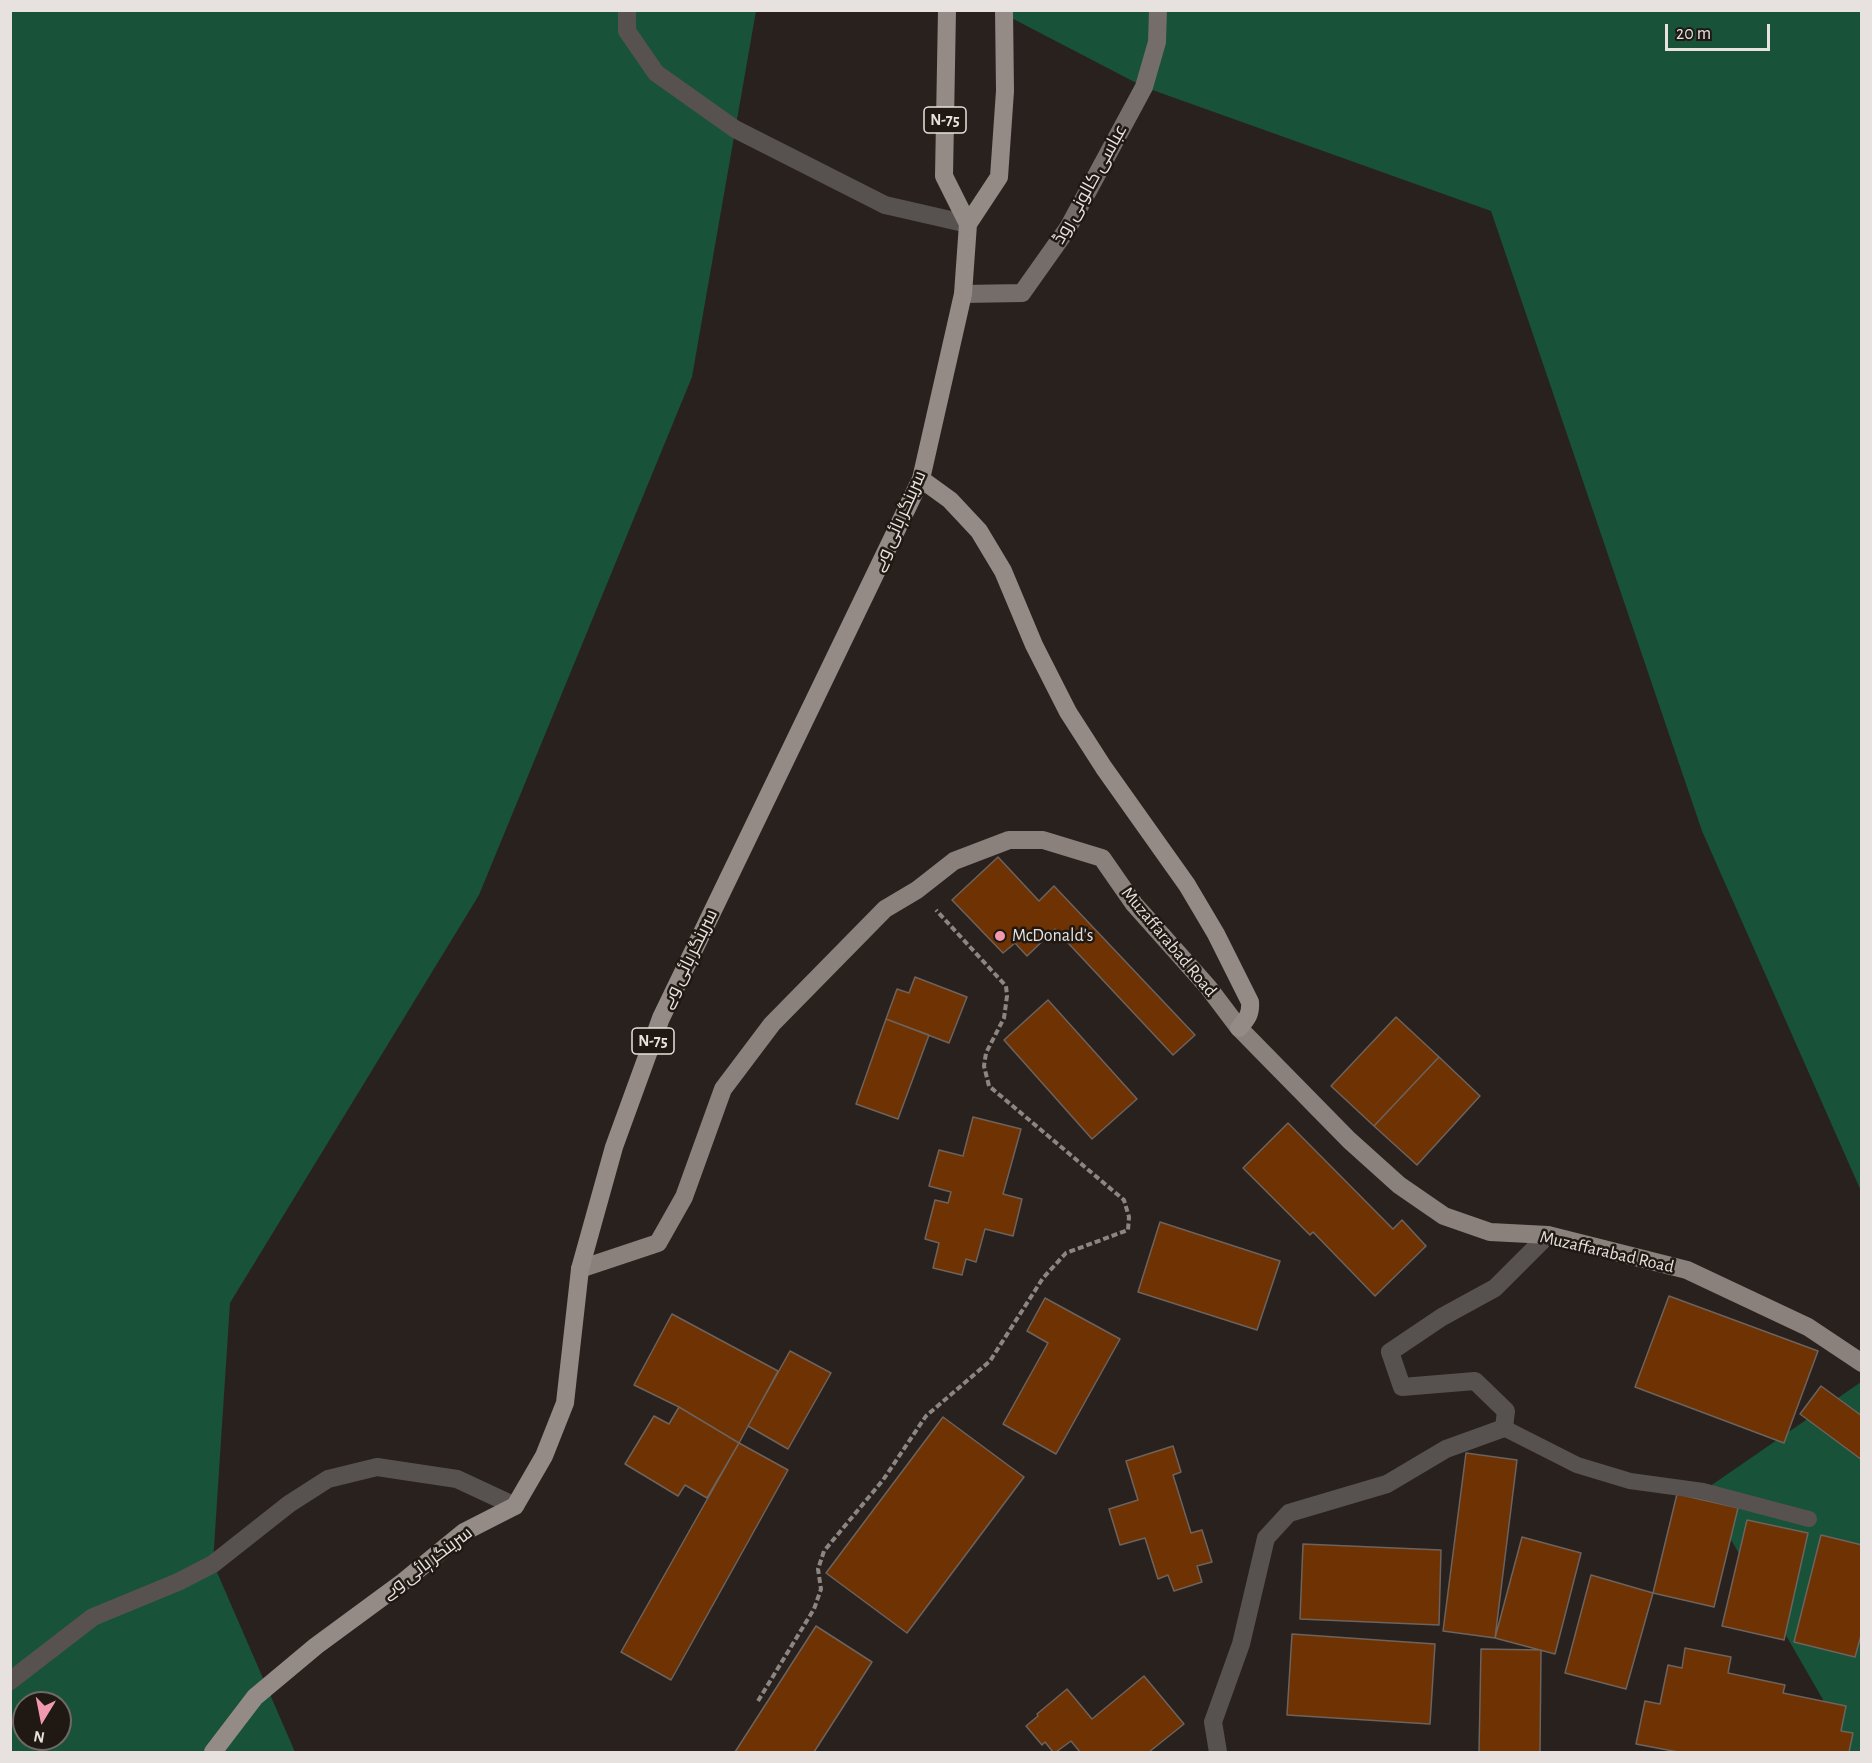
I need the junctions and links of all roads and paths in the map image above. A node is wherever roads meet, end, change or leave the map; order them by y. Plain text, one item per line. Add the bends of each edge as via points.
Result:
1 (627, 10) edge
2 (947, 10) edge
3 (1004, 10) edge
4 (1158, 10) edge
5 (968, 224) junction
6 (963, 294) junction
7 (921, 479) junction
8 (917, 890) junction
9 (1239, 1028) junction
10 (1548, 1235) junction
11 (580, 1269) junction
12 (1862, 1363) edge
13 (1504, 1428) junction
14 (515, 1506) junction
15 (1809, 1519) dead end
16 (10, 1681) edge
17 (758, 1701) dead end
18 (213, 1752) edge
19 (1218, 1752) edge

1 - 5 street via 627,31 656,73 735,129 885,205
2 - 5 highway, N-75 via 944,176
3 - 5 highway, سرینگر ہائی وے / N-75 via 1005,91 999,177
4 - 6 main road, عباسی کالونی روڈ via 1157,42 1144,87 1068,228 1022,294
5 - 6 highway, سرینگر ہائی وے / N-75
6 - 7 highway, سرینگر ہائی وے / N-75
7 - 9 highway via 950,500 980,531 1003,571 1068,712 1216,933 1250,1002 1251,1011
7 - 11 highway, سرینگر ہائی وے / N-75 via 661,1018 614,1147
8 - 9 main road, Muzaffarabad Road via 954,861 1009,840 1043,840 1102,858 1134,904
8 - 11 main road, Muzaffarabad Road via 885,909 772,1024 723,1089 684,1197 658,1242
8 - 17 path via 1006,986 1004,1018 986,1053 984,1066 989,1086 1124,1200 1128,1230 1066,1253 1043,1278 990,1361 926,1416 883,1480 824,1551 818,1569 821,1589 814,1609
9 - 10 main road, Muzaffarabad Road via 1349,1140 1399,1185 1444,1216 1490,1232
10 - 12 main road, Muzaffarabad Road via 1687,1270 1808,1327
10 - 13 street via 1495,1288 1390,1352 1402,1387 1475,1381 1506,1411
11 - 14 highway, سرینگر ہائی وے / N-75 via 565,1403 544,1456
13 - 15 lane via 1577,1465 1630,1481 1703,1491
13 - 19 street via 1446,1449 1387,1484 1289,1513 1266,1538 1240,1644 1214,1722
14 - 16 street via 457,1479 377,1467 328,1479 213,1563 93,1617
14 - 18 highway, سرینگر ہائی وے via 464,1532 316,1646 255,1697

